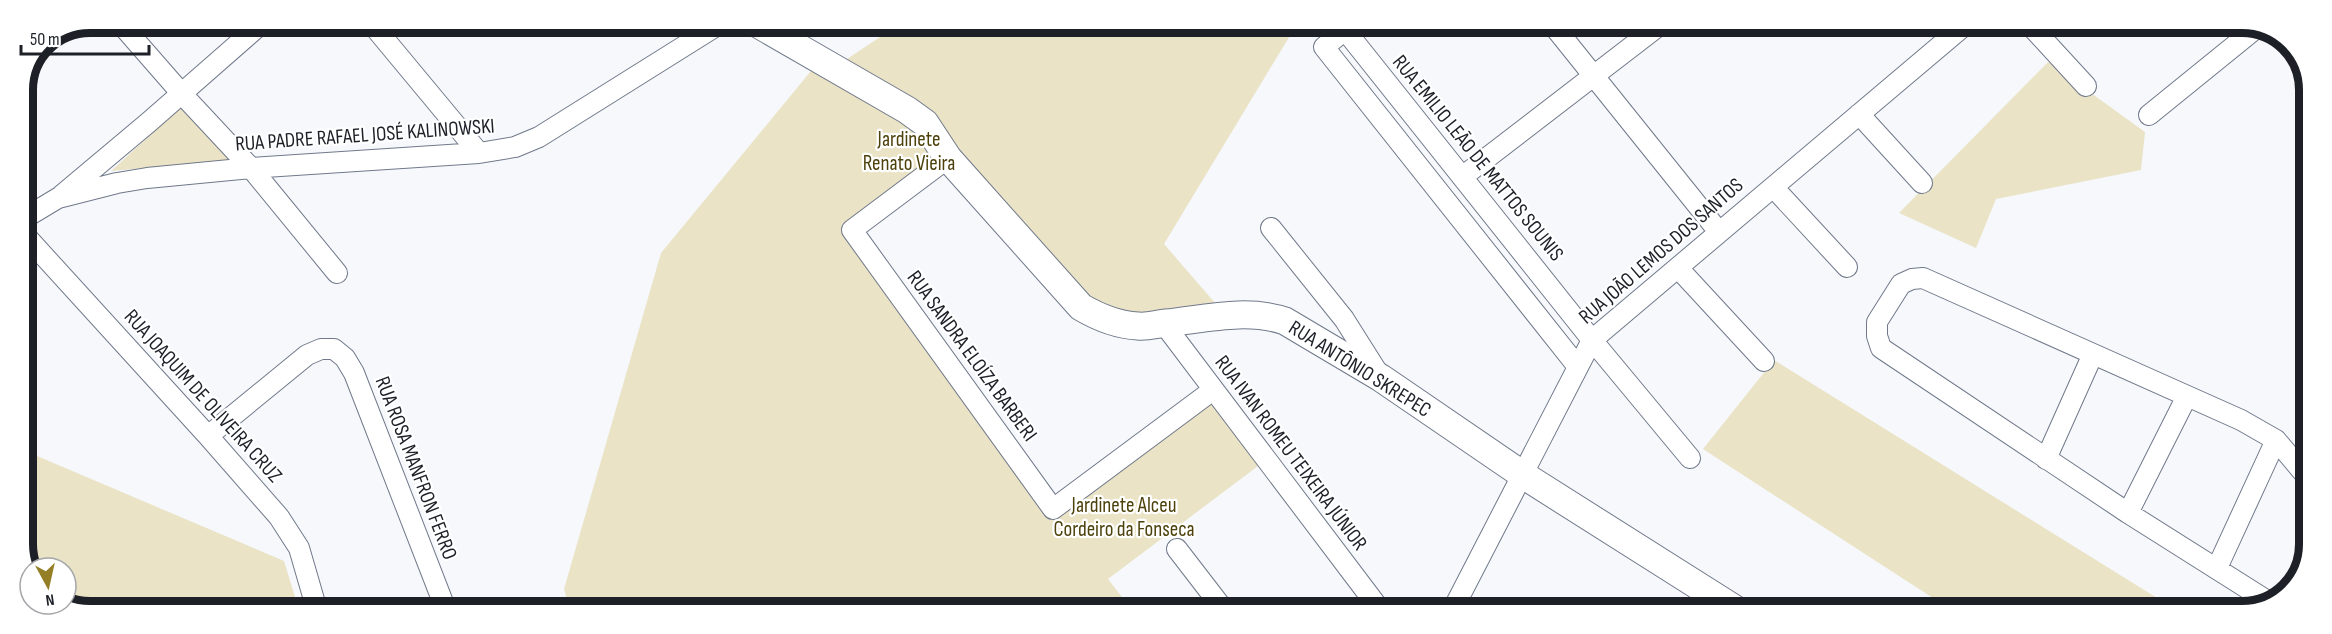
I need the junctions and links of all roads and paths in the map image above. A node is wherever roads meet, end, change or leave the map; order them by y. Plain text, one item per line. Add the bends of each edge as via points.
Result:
1 (129, 33) edge
2 (251, 33) edge
3 (379, 33) edge
4 (705, 33) edge
5 (773, 33) edge
6 (1341, 33) edge
7 (1354, 33) edge
8 (1559, 33) edge
9 (1649, 33) edge
10 (1955, 33) edge
11 (2037, 33) edge
12 (2250, 33) edge
13 (1594, 76) junction
14 (2086, 86) dead end
15 (182, 94) junction
16 (1859, 114) junction
17 (2150, 115) dead end
18 (479, 153) junction
19 (948, 158) junction
20 (250, 168) junction
21 (1462, 177) junction
22 (1922, 183) dead end
23 (1773, 187) junction
24 (58, 198) junction
25 (33, 213) edge
26 (1271, 228) dead end
27 (1719, 232) junction
28 (1513, 241) junction
29 (33, 246) edge
30 (1491, 258) junction
31 (1847, 267) dead end
32 (1678, 268) junction
33 (337, 273) dead end
34 (1164, 324) junction
35 (1592, 340) junction
36 (2093, 354) junction
37 (1764, 361) dead end
38 (1578, 367) junction
39 (1381, 378) junction
40 (1213, 390) junction
41 (2187, 396) junction
42 (208, 436) junction
43 (2276, 440) junction
44 (1690, 458) dead end
45 (2046, 459) junction
46 (2299, 467) edge
47 (1523, 475) junction
48 (2128, 513) junction
49 (1177, 549) dead end
50 (2217, 568) junction
51 (2261, 598) edge
52 (314, 601) edge
53 (442, 601) edge
54 (1217, 601) edge
55 (1373, 601) edge
56 (1457, 601) edge
57 (1722, 601) edge

1 - 15 street
2 - 15 street
3 - 18 street
4 - 18 street, RUA PADRE RAFAEL JOSÉ KALINOWSKI via 539,137 515,147
5 - 19 street, RUA ANTÔNIO SKREPEC via 907,110 925,123
6 - 30 street, RUA EMILIO LEÃO DE MATTOS SOUNIS via 1323,47
7 - 21 street, RUA EMILIO LEÃO DE MATTOS SOUNIS
8 - 13 street
9 - 13 street
10 - 16 street, RUA JOÃO LEMOS DOS SANTOS
11 - 14 street
12 - 17 street
13 - 21 street
13 - 27 street
15 - 20 street
15 - 24 street
16 - 22 street
16 - 23 street, RUA JOÃO LEMOS DOS SANTOS
18 - 20 street, RUA PADRE RAFAEL JOSÉ KALINOWSKI
19 - 34 street, RUA ANTÔNIO SKREPEC via 1081,307 1125,324
19 - 40 street, RUA SANDRA ELOÍZA BARBERI via 852,230 1053,509
20 - 24 street, RUA PADRE RAFAEL JOSÉ KALINOWSKI via 137,180
20 - 33 street
21 - 28 street, RUA EMILIO LEÃO DE MATTOS SOUNIS
23 - 27 street, RUA JOÃO LEMOS DOS SANTOS
23 - 31 street
24 - 25 street, RUA PADRE RAFAEL JOSÉ KALINOWSKI
26 - 39 street via 1344,319
27 - 32 street, RUA JOÃO LEMOS DOS SANTOS
28 - 30 street
28 - 35 street, RUA EMILIO LEÃO DE MATTOS SOUNIS
29 - 42 street, RUA JOAQUIM DE OLIVEIRA CRUZ
30 - 38 street, RUA EMILIO LEÃO DE MATTOS SOUNIS
32 - 35 street, RUA JOÃO LEMOS DOS SANTOS
32 - 37 street
34 - 39 street, RUA ANTÔNIO SKREPEC via 1242,315 1272,316
34 - 40 street, RUA IVAN ROMEU TEIXEIRA JÚNIOR
35 - 38 street, RUA JOÃO LEMOS DOS SANTOS
35 - 44 street, RUA EMILIO LEÃO DE MATTOS SOUNIS
36 - 41 street
36 - 45 street
36 - 45 street via 1923,278 1901,284 1877,322 1881,348
38 - 47 street, RUA JOÃO LEMOS DOS SANTOS
39 - 47 street, RUA ANTÔNIO SKREPEC
40 - 55 street, RUA IVAN ROMEU TEIXEIRA JÚNIOR
41 - 43 street
41 - 48 street
42 - 52 street, RUA JOAQUIM DE OLIVEIRA CRUZ via 279,517 299,548
42 - 53 street, RUA ROSA MANFRON FERRO via 307,355 334,349 354,374
43 - 46 street
43 - 50 street
45 - 48 street
47 - 56 street, RUA JOÃO LEMOS DOS SANTOS
47 - 57 street, RUA ANTÔNIO SKREPEC
48 - 50 street
49 - 54 street
50 - 51 street

